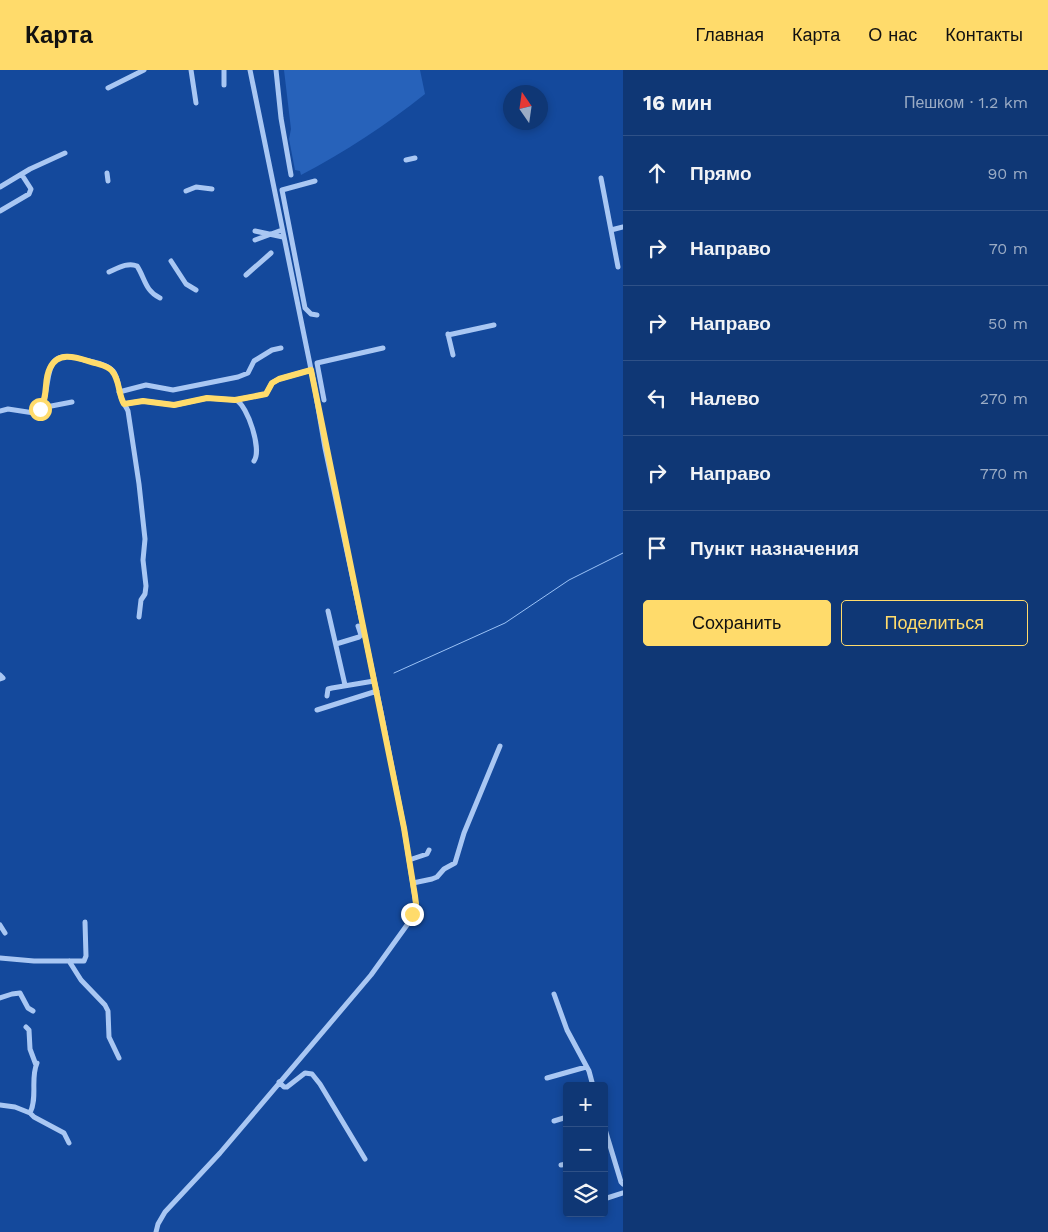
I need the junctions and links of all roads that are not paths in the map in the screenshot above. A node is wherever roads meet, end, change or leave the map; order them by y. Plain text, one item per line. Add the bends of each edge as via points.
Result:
1 (144, 70) edge
2 (191, 70) edge
3 (224, 70) edge
4 (250, 70) edge
5 (276, 70) edge
6 (224, 85) dead end
7 (108, 88) dead end
8 (196, 104) dead end
9 (65, 153) dead end
10 (415, 158) dead end
11 (406, 160) dead end
12 (107, 173) dead end
13 (22, 174) junction
14 (291, 175) dead end
15 (601, 178) dead end
16 (108, 181) dead end
17 (316, 181) dead end
18 (0, 187) edge
19 (212, 190) dead end
20 (186, 191) dead end
21 (0, 211) edge
22 (623, 227) edge
23 (282, 230) junction
24 (611, 230) junction
25 (256, 231) dead end
26 (271, 234) junction
27 (283, 237) junction
28 (255, 240) dead end
29 (271, 254) dead end
30 (171, 261) dead end
31 (618, 267) dead end
32 (109, 272) dead end
33 (246, 275) dead end
34 (196, 290) dead end
35 (160, 298) dead end
36 (317, 316) dead end
37 (494, 325) dead end
38 (281, 348) dead end
39 (383, 348) dead end
40 (453, 355) dead end
41 (311, 370) junction
42 (119, 392) junction
43 (235, 400) junction
44 (324, 400) dead end
45 (72, 402) dead end
46 (124, 404) junction
47 (41, 408) junction
48 (0, 412) edge
49 (254, 461) dead end
50 (328, 611) dead end
51 (139, 617) dead end
52 (358, 626) dead end
53 (363, 633) junction
54 (336, 644) junction
55 (0, 675) edge
56 (0, 679) edge
57 (374, 680) junction
58 (345, 685) junction
59 (377, 691) junction
60 (327, 696) dead end
61 (317, 710) dead end
62 (500, 746) dead end
63 (429, 850) dead end
64 (409, 860) junction
65 (413, 883) junction
66 (85, 922) dead end
67 (0, 926) edge
68 (5, 933) dead end
69 (0, 958) edge
70 (69, 961) junction
71 (554, 994) dead end
72 (0, 998) edge
73 (33, 1011) dead end
74 (26, 1027) dead end
75 (119, 1058) dead end
76 (586, 1067) junction
77 (547, 1078) dead end
78 (279, 1082) junction
79 (592, 1082) edge
80 (0, 1105) edge
81 (30, 1113) junction
82 (563, 1118) edge
83 (554, 1121) dead end
84 (604, 1127) edge
85 (69, 1143) dead end
86 (612, 1152) junction
87 (608, 1153) edge
88 (365, 1159) dead end
89 (623, 1184) edge
90 (623, 1193) edge
91 (608, 1198) edge
92 (156, 1232) edge

1 - 7 street
2 - 8 street
3 - 6 street
4 - 23 street
5 - 14 street
9 - 13 street
10 - 11 street
12 - 16 street
13 - 18 street
13 - 21 street via 31,189 29,194
15 - 24 street
17 - 36 street via 282,190 305,308
19 - 20 street via 196,188
22 - 24 street
23 - 26 street
23 - 27 street
24 - 31 street
25 - 26 street
26 - 27 street
26 - 28 street
27 - 41 street
29 - 33 street
30 - 34 street via 186,284
32 - 35 street via 132,264 137,266 145,285
37 - 40 street via 448,334
38 - 42 street via 254,361 248,373 238,377 173,390 146,385
39 - 44 street via 317,363
41 - 43 street via 279,379 272,383 266,394
41 - 53 street
42 - 46 street
42 - 47 street via 112,370 83,359 62,357 49,370
43 - 46 street via 207,398 174,405 143,401
43 - 49 street via 246,411 252,428 258,450
45 - 47 street
46 - 51 street via 128,411 145,539 146,586 140,600
47 - 48 street via 34,414 8,409
50 - 54 street
52 - 53 street
53 - 54 street via 352,641
53 - 57 street
54 - 58 street
55 - 56 street via 3,678
57 - 58 street
57 - 59 street
58 - 60 street via 328,689
59 - 61 street
59 - 64 street
62 - 65 street via 455,863 432,879
63 - 64 street via 424,856
64 - 65 street
65 - 78 street via 416,904 407,925 371,975
66 - 70 street via 85,959
67 - 68 street
69 - 70 street
70 - 75 street via 81,980 105,1005 108,1037
71 - 76 street via 567,1030
72 - 73 street via 20,993
74 - 81 street via 36,1064
76 - 77 street
76 - 79 street
78 - 88 street via 287,1087 305,1073 312,1074
78 - 92 street via 165,1212
80 - 81 street
81 - 85 street via 64,1133
82 - 83 street
84 - 86 street
86 - 87 street
86 - 89 street
90 - 91 street

